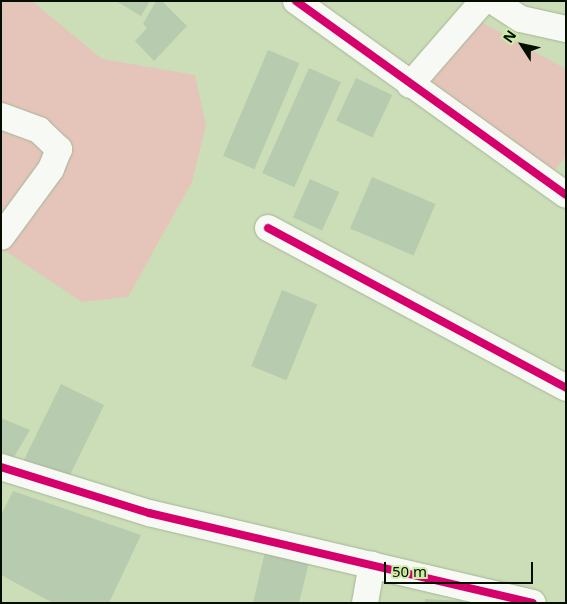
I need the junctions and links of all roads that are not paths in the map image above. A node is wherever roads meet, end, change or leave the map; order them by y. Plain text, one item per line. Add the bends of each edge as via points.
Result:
1 (296, 1) edge
2 (483, 1) edge
3 (493, 1) edge
4 (529, 10) edge
5 (566, 29) edge
6 (410, 85) junction
7 (1, 116) edge
8 (566, 194) edge
9 (268, 228) dead end
10 (1, 238) edge
11 (566, 388) edge
12 (4, 473) edge
13 (372, 565) junction
14 (365, 603) edge
15 (533, 603) edge

1 - 6 street
2 - 6 street
3 - 4 street
4 - 5 street
6 - 8 street
7 - 10 street via 39,130 59,149 51,169
9 - 11 street
12 - 13 street via 149,513
13 - 14 street
13 - 15 street

